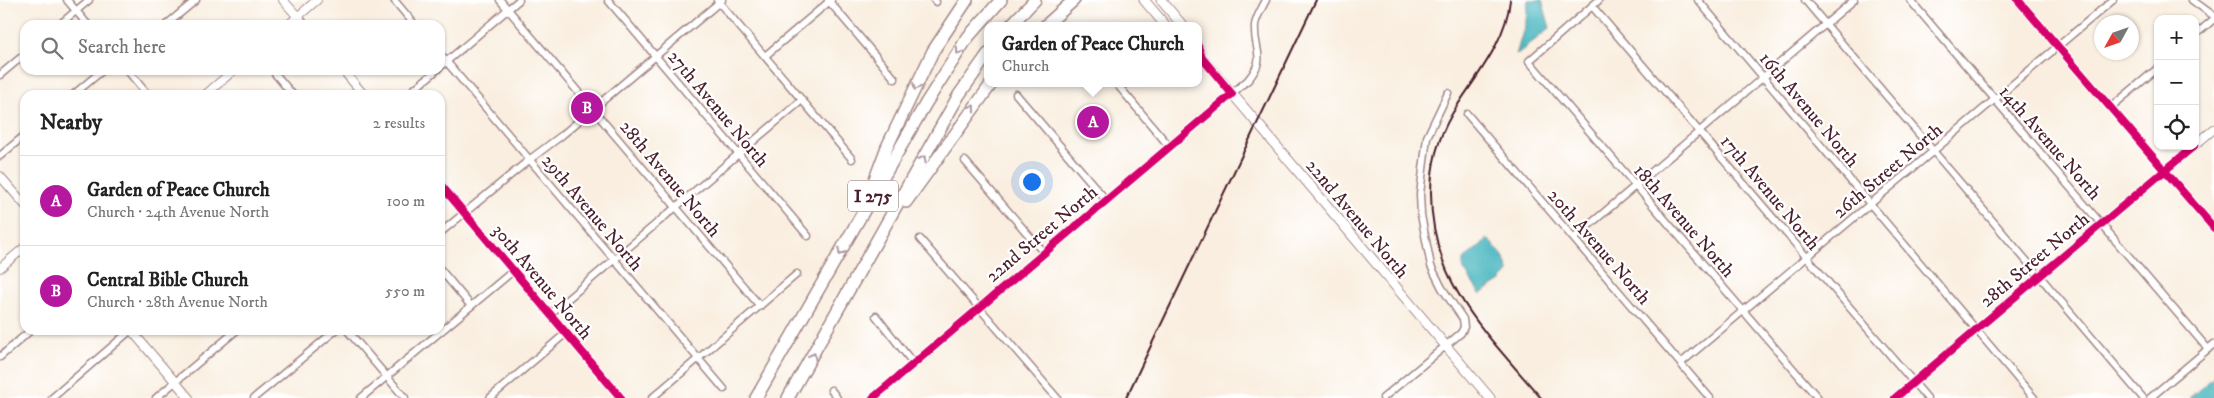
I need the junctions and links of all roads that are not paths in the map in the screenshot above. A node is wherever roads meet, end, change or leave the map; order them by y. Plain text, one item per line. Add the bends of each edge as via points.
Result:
1 (67, 0) edge
2 (89, 0) edge
3 (196, 0) edge
4 (284, 0) edge
5 (317, 0) edge
6 (394, 0) edge
7 (500, 0) edge
8 (519, 0) edge
9 (608, 0) edge
10 (830, 0) edge
11 (967, 0) edge
12 (1001, 0) edge
13 (1035, 0) edge
14 (1074, 0) edge
15 (1144, 0) edge
16 (1161, 0) edge
17 (1599, 0) edge
18 (1698, 0) edge
19 (1804, 0) edge
20 (1854, 0) edge
21 (1910, 0) edge
22 (2018, 0) edge
23 (2113, 0) edge
24 (2192, 0) edge
25 (719, 1) edge
26 (1264, 1) edge
27 (1592, 6) junction
28 (508, 9) junction
29 (76, 11) junction
30 (298, 17) junction
31 (2214, 18) edge
32 (65, 20) edge
33 (84, 20) edge
34 (172, 20) edge
35 (294, 20) edge
36 (301, 20) edge
37 (411, 20) edge
38 (1014, 22) edge
39 (1049, 22) edge
40 (1163, 22) edge
41 (1179, 22) edge
42 (1825, 24) junction
43 (2199, 31) edge
44 (2057, 46) junction
45 (655, 56) junction
46 (765, 56) junction
47 (20, 58) edge
48 (1202, 59) edge
49 (984, 60) edge
50 (446, 62) joint
51 (2154, 71) edge
52 (0, 75) edge
53 (97, 75) edge
54 (130, 75) edge
55 (228, 75) edge
56 (276, 75) edge
57 (347, 75) edge
58 (431, 75) edge
59 (895, 78) dead end
60 (1764, 78) junction
61 (989, 87) edge
62 (1119, 87) edge
63 (79, 90) edge
64 (144, 90) edge
65 (211, 90) edge
66 (289, 90) edge
67 (360, 90) edge
68 (413, 90) edge
69 (1448, 93) dead end
70 (1016, 94) dead end
71 (1232, 94) junction
72 (1994, 99) junction
73 (802, 100) junction
74 (2110, 108) junction
75 (593, 109) junction
76 (1467, 114) dead end
77 (2214, 129) edge
78 (1700, 131) junction
79 (20, 139) edge
80 (2199, 142) edge
81 (1169, 146) junction
82 (2189, 150) edge
83 (1933, 151) junction
84 (739, 154) junction
85 (0, 156) edge
86 (852, 159) dead end
87 (529, 160) junction
88 (965, 161) dead end
89 (2164, 171) junction
90 (0, 176) edge
91 (1636, 185) junction
92 (445, 190) edge
93 (20, 199) edge
94 (1106, 200) junction
95 (1871, 203) junction
96 (676, 208) junction
97 (464, 213) junction
98 (857, 224) junction
99 (2101, 224) junction
100 (2214, 228) edge
101 (445, 229) edge
102 (883, 233) junction
103 (808, 236) dead end
104 (1574, 238) junction
105 (920, 239) dead end
106 (20, 251) edge
107 (1044, 253) junction
108 (1807, 257) junction
109 (614, 260) junction
110 (0, 268) edge
111 (513, 271) junction
112 (797, 274) dead end
113 (445, 275) edge
114 (2039, 277) junction
115 (471, 306) junction
116 (760, 306) junction
117 (979, 307) junction
118 (1743, 310) junction
119 (550, 314) junction
120 (876, 316) dead end
121 (445, 327) edge
122 (1976, 330) junction
123 (566, 333) junction
124 (25, 335) edge
125 (125, 335) edge
126 (135, 335) edge
127 (231, 335) edge
128 (330, 335) edge
129 (351, 335) edge
130 (436, 335) edge
131 (2214, 344) edge
132 (1446, 345) junction
133 (2208, 349) junction
134 (0, 357) edge
135 (698, 359) junction
136 (913, 363) junction
137 (1681, 363) junction
138 (386, 376) junction
139 (175, 382) junction
140 (1914, 382) junction
141 (724, 389) dead end
142 (831, 390) dead end
143 (618, 397) edge
144 (52, 398) edge
145 (156, 398) edge
146 (189, 398) edge
147 (254, 398) edge
148 (361, 398) edge
149 (405, 398) edge
150 (490, 398) edge
151 (652, 398) edge
152 (756, 398) edge
153 (788, 398) edge
154 (837, 398) edge
155 (872, 398) edge
156 (1057, 398) edge
157 (1383, 398) edge
158 (1490, 398) edge
159 (1710, 398) edge
160 (1818, 398) edge
161 (1895, 398) edge
162 (1927, 398) edge
163 (2034, 398) edge
164 (2143, 398) edge
165 (2150, 398) edge

1 - 29 street
2 - 29 street
3 - 34 street
4 - 30 street
5 - 30 street
6 - 37 street
7 - 28 street, 28th Avenue North
8 - 28 street
9 - 45 street, 27th Avenue North
10 - 46 street
10 - 59 street
11 -> 98 highway via 933,51 887,147
12 -> 98 highway, I 275 via 953,59
13 - 38 highway
14 - 39 highway
15 - 40 main road
16 - 41 main road
17 - 27 street
18 - 60 street, 16th Avenue North
19 - 42 street
20 - 42 street
21 - 72 street, 14th Avenue North
22 - 44 street
23 - 44 street, 26th Street North
24 - 31 street
25 - 45 street
25 - 46 street
26 - 71 street, 22nd Street North via 1255,22 1259,61 1248,80
27 - 78 street, 17th Avenue North
27 - 91 street, 18th Avenue North via 1529,60
28 - 50 street
28 - 75 street, 28th Avenue North
29 - 32 street
29 - 33 street
30 - 35 street
30 - 36 street
31 - 43 street
42 - 60 street
42 - 83 street
44 - 72 street, 26th Street North
44 - 74 street
45 - 75 street
45 - 84 street, 27th Avenue North
46 - 73 street
47 - 52 street
48 - 71 main road, 22nd Avenue North
102 -> 49 highway, I 275 via 959,95
50 - 87 street, 29th Avenue North
51 - 74 street
53 - 63 street
54 - 64 street
55 - 65 street
56 - 66 street
57 - 67 street
58 - 68 street
60 - 78 street
60 - 95 street, 16th Avenue North
102 -> 61 highway
62 - 81 street
69 - 132 street via 1427,137 1420,194 1431,266 1463,320 1464,327 1460,333
70 - 94 street
71 - 81 street, 22nd Street North
71 - 132 main road, 22nd Avenue North
72 - 83 street, 26th Street North
72 - 99 street, 14th Avenue North
73 - 84 street
73 - 86 street
74 - 89 street
75 - 87 street
75 - 96 street, 28th Avenue North
76 - 104 street, 20th Avenue North
77 - 80 street, 28th Street North
78 - 91 street
78 - 108 street, 17th Avenue North
79 - 85 street
81 - 94 street, 22nd Street North
82 - 89 street, 28th Street North
83 - 95 street, 26th Street North
83 - 114 street
84 - 96 street
84 - 103 street, 27th Avenue North
87 - 97 street
87 - 109 street, 29th Avenue North
88 - 107 street
89 - 99 street, 28th Street North
89 - 100 street
90 - 93 street
91 - 104 street
91 - 118 street, 18th Avenue North
92 - 97 street, 30th Avenue North
94 - 107 street, 22nd Street North
95 - 108 street, 26th Street North
95 - 122 street, 16th Avenue North
96 - 109 street
96 - 116 street, 28th Avenue North
97 - 101 street
97 - 111 street, 30th Avenue North
98 -> 152 highway, I 275
99 - 114 street, 28th Street North
99 - 133 street, 14th Avenue North
153 -> 102 highway, I 275
104 - 137 street, 20th Avenue North
105 - 117 street
106 - 110 street
107 - 117 street, 22nd Street North
108 - 118 street, 26th Street North
108 - 140 street, 17th Avenue North
109 - 119 street
109 - 135 street, 29th Avenue North
111 - 115 street
111 - 119 street, 30th Avenue North
112 - 116 street
113 - 115 street
114 - 122 street, 28th Street North
114 - 164 street
115 - 121 street
116 - 135 street
117 - 136 street, 22nd Street North
117 - 156 street
118 - 137 street, 26th Street North
118 - 160 street, 18th Avenue North
119 - 123 street, 30th Avenue North
120 - 136 street
122 - 140 street, 28th Street North
122 - 163 street, 16th Avenue North
123 - 143 street, 30th Avenue North
123 - 150 street
124 - 134 street
125 - 144 street
126 - 139 street
127 - 139 street
128 - 147 street
129 - 138 street
130 - 138 street
131 - 133 street
132 - 157 street
132 - 158 main road, 22nd Avenue North
133 - 165 street
135 - 141 street, 29th Avenue North
135 - 151 street
136 - 155 street, 22nd Street North
137 - 159 street, 20th Avenue North
138 - 148 street
138 - 149 street
139 - 145 street
139 - 146 street
140 - 161 street, 28th Street North
140 - 162 street, 17th Avenue North
142 - 154 street

